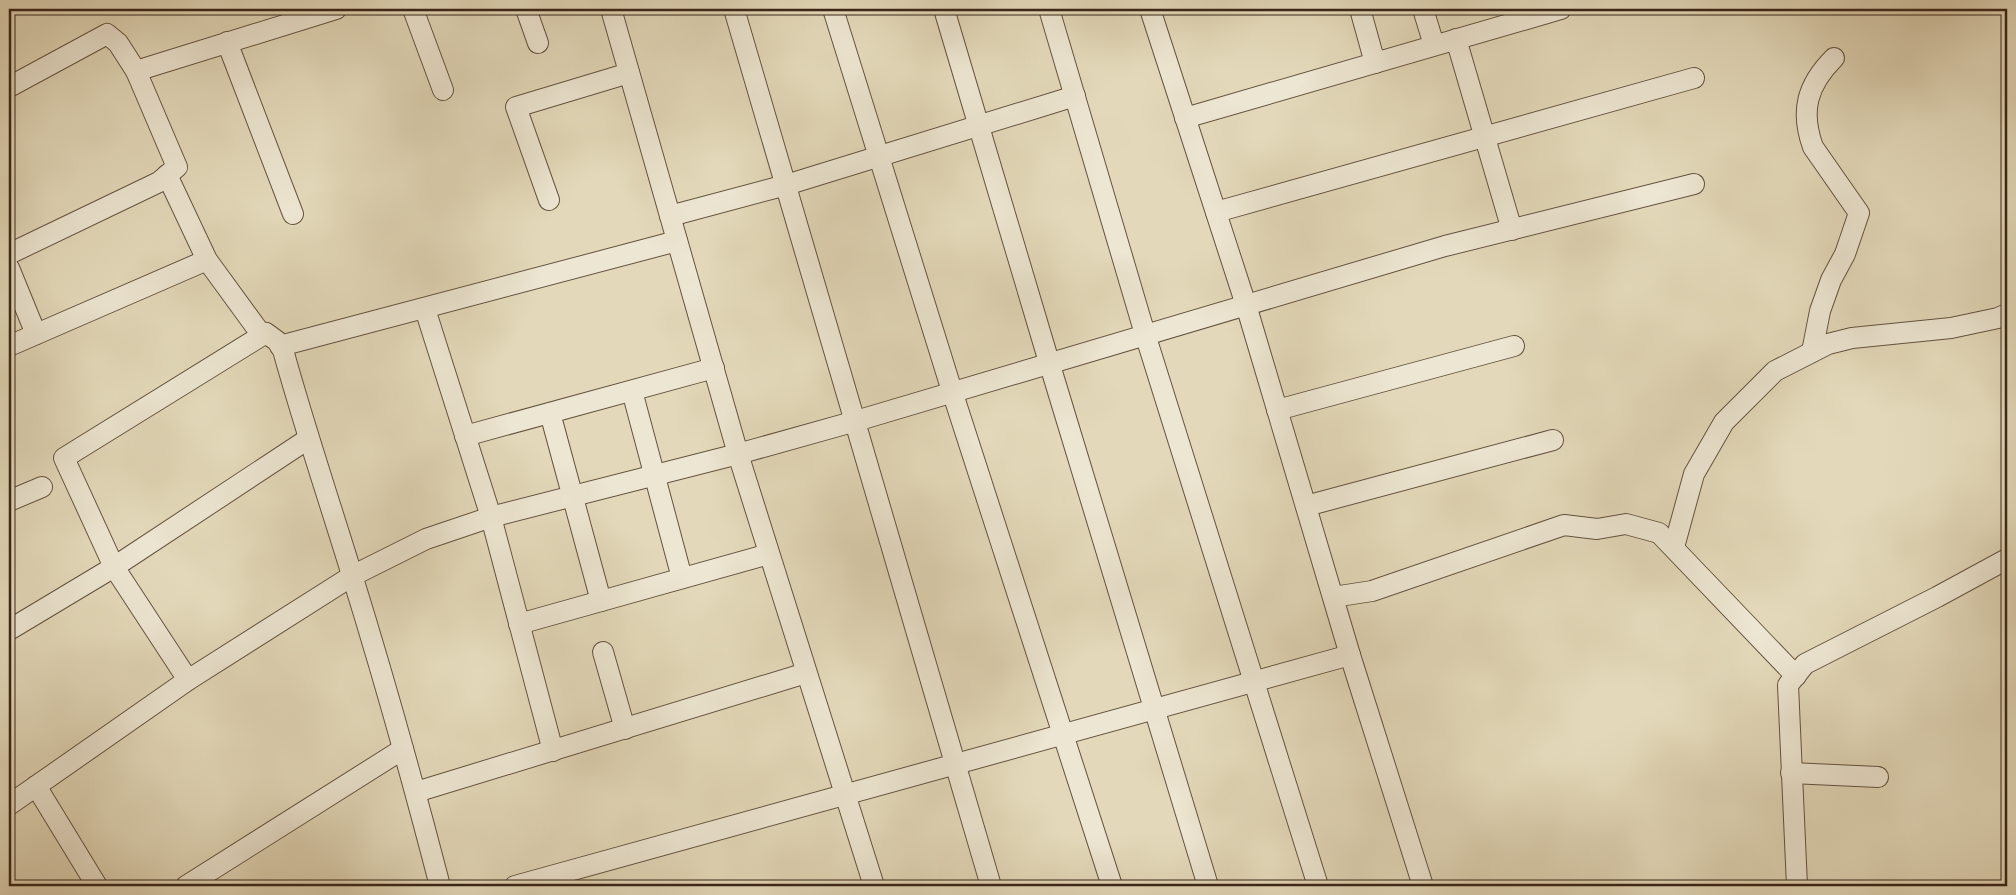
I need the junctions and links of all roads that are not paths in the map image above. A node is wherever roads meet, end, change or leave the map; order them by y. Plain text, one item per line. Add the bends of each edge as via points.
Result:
1 (336, 9) edge
2 (413, 9) edge
3 (526, 9) edge
4 (611, 9) edge
5 (734, 9) edge
6 (834, 9) edge
7 (944, 9) edge
8 (1049, 9) edge
9 (1150, 9) edge
10 (1360, 9) edge
11 (1423, 9) edge
12 (1561, 9) edge
13 (315, 12) edge
14 (1520, 14) edge
15 (1456, 39) junction
16 (228, 42) junction
17 (538, 43) dead end
18 (1434, 45) junction
19 (1834, 58) dead end
20 (1375, 63) junction
21 (136, 71) junction
22 (629, 73) junction
23 (1694, 78) dead end
24 (9, 87) edge
25 (443, 90) dead end
26 (1075, 96) junction
27 (1185, 118) junction
28 (979, 127) junction
29 (1484, 137) junction
30 (879, 156) junction
31 (167, 176) junction
32 (1694, 184) dead end
33 (786, 185) junction
34 (549, 200) dead end
35 (1216, 212) junction
36 (293, 214) dead end
37 (670, 216) junction
38 (1512, 230) junction
39 (677, 241) junction
40 (9, 254) edge
41 (207, 260) junction
42 (9, 268) edge
43 (1246, 305) junction
44 (425, 309) junction
45 (2007, 314) edge
46 (36, 334) junction
47 (261, 334) junction
48 (1145, 334) junction
49 (9, 346) edge
50 (280, 346) junction
51 (1514, 346) dead end
52 (1812, 352) junction
53 (1049, 362) junction
54 (714, 368) junction
55 (632, 390) junction
56 (952, 391) junction
57 (1277, 410) junction
58 (550, 413) junction
59 (856, 421) junction
60 (465, 436) junction
61 (308, 439) junction
62 (1553, 440) dead end
63 (738, 454) junction
64 (656, 476) junction
65 (42, 487) dead end
66 (574, 498) junction
67 (9, 501) edge
68 (1306, 506) junction
69 (491, 517) junction
70 (1674, 548) junction
71 (769, 554) junction
72 (2007, 559) edge
73 (114, 568) junction
74 (352, 576) junction
75 (682, 578) junction
76 (1333, 597) junction
77 (601, 601) junction
78 (519, 624) junction
79 (9, 630) edge
80 (603, 652) dead end
81 (1350, 655) junction
82 (806, 673) junction
83 (1796, 676) junction
84 (188, 680) junction
85 (1254, 681) junction
86 (1156, 708) junction
87 (625, 729) junction
88 (1063, 734) junction
89 (403, 749) junction
90 (553, 751) junction
91 (954, 764) junction
92 (1791, 773) junction
93 (1878, 777) dead end
94 (36, 786) junction
95 (416, 792) junction
96 (844, 795) junction
97 (9, 805) edge
98 (97, 886) edge
99 (186, 886) edge
100 (440, 886) edge
101 (515, 886) edge
102 (874, 886) edge
103 (991, 886) edge
104 (1112, 886) edge
105 (1208, 886) edge
106 (1318, 886) edge
107 (1423, 886) edge
108 (1797, 886) edge

1 - 13 street
2 - 25 street
3 - 17 street
4 - 22 street
5 - 33 street
6 - 30 street
7 - 28 street
8 - 26 street
9 - 27 street
10 - 20 street
11 - 18 street
12 - 14 street
13 - 16 street
14 - 15 street
15 - 18 street
15 - 29 street
16 - 21 street
16 - 36 street
18 - 20 street
19 - 52 street via 1819,73 1808,95 1809,135 1813,147 1859,213 1820,311
20 - 27 street
21 - 24 street via 118,42 107,34
21 - 31 street via 177,167
22 - 34 street via 516,107
22 - 37 street
23 - 29 street
26 - 28 street
26 - 48 street
27 - 35 street
28 - 30 street
28 - 53 street
29 - 35 street
29 - 38 street
30 - 33 street
30 - 56 street
31 - 40 street
31 - 41 street
32 - 38 street
33 - 37 street
33 - 59 street
35 - 43 street
37 - 39 street
38 - 43 street via 1445,246
39 - 44 street
39 - 54 street
41 - 46 street
41 - 47 street
42 - 46 street
43 - 48 street
43 - 57 street
44 - 50 street
44 - 60 street
45 - 52 street via 1951,328 1852,338
46 - 49 street
47 - 50 street via 266,333
47 - 73 street via 64,458
48 - 53 street
48 - 85 street
50 - 61 street
51 - 57 street
52 - 70 street via 1775,371 1724,422 1694,474
53 - 56 street
53 - 86 street
54 - 55 street
54 - 63 street
55 - 58 street
55 - 64 street
56 - 59 street
56 - 88 street
57 - 68 street
58 - 60 street
58 - 66 street
59 - 63 street
59 - 91 street
60 - 69 street
61 - 73 street
61 - 74 street
62 - 68 street
63 - 64 street
63 - 71 street
64 - 66 street
64 - 75 street
65 - 67 street
66 - 69 street
66 - 77 street
68 - 76 street
69 - 74 street via 426,539
69 - 78 street
70 - 76 street via 1659,532 1626,524 1597,529 1564,525 1372,591
70 - 83 street
71 - 75 street
71 - 82 street
72 - 83 street via 1805,664
73 - 79 street
73 - 84 street
74 - 84 street
74 - 89 street
75 - 77 street
76 - 81 street
77 - 78 street
78 - 90 street
80 - 87 street
81 - 85 street
81 - 107 street
82 - 87 street
82 - 96 street
83 - 92 street via 1788,685
84 - 94 street
85 - 86 street
85 - 106 street
86 - 88 street
86 - 105 street
87 - 90 street
88 - 91 street
88 - 104 street
89 - 95 street
89 - 99 street
90 - 95 street
91 - 96 street
91 - 103 street
92 - 93 street
92 - 108 street
94 - 97 street
94 - 98 street
95 - 100 street
96 - 101 street
96 - 102 street

